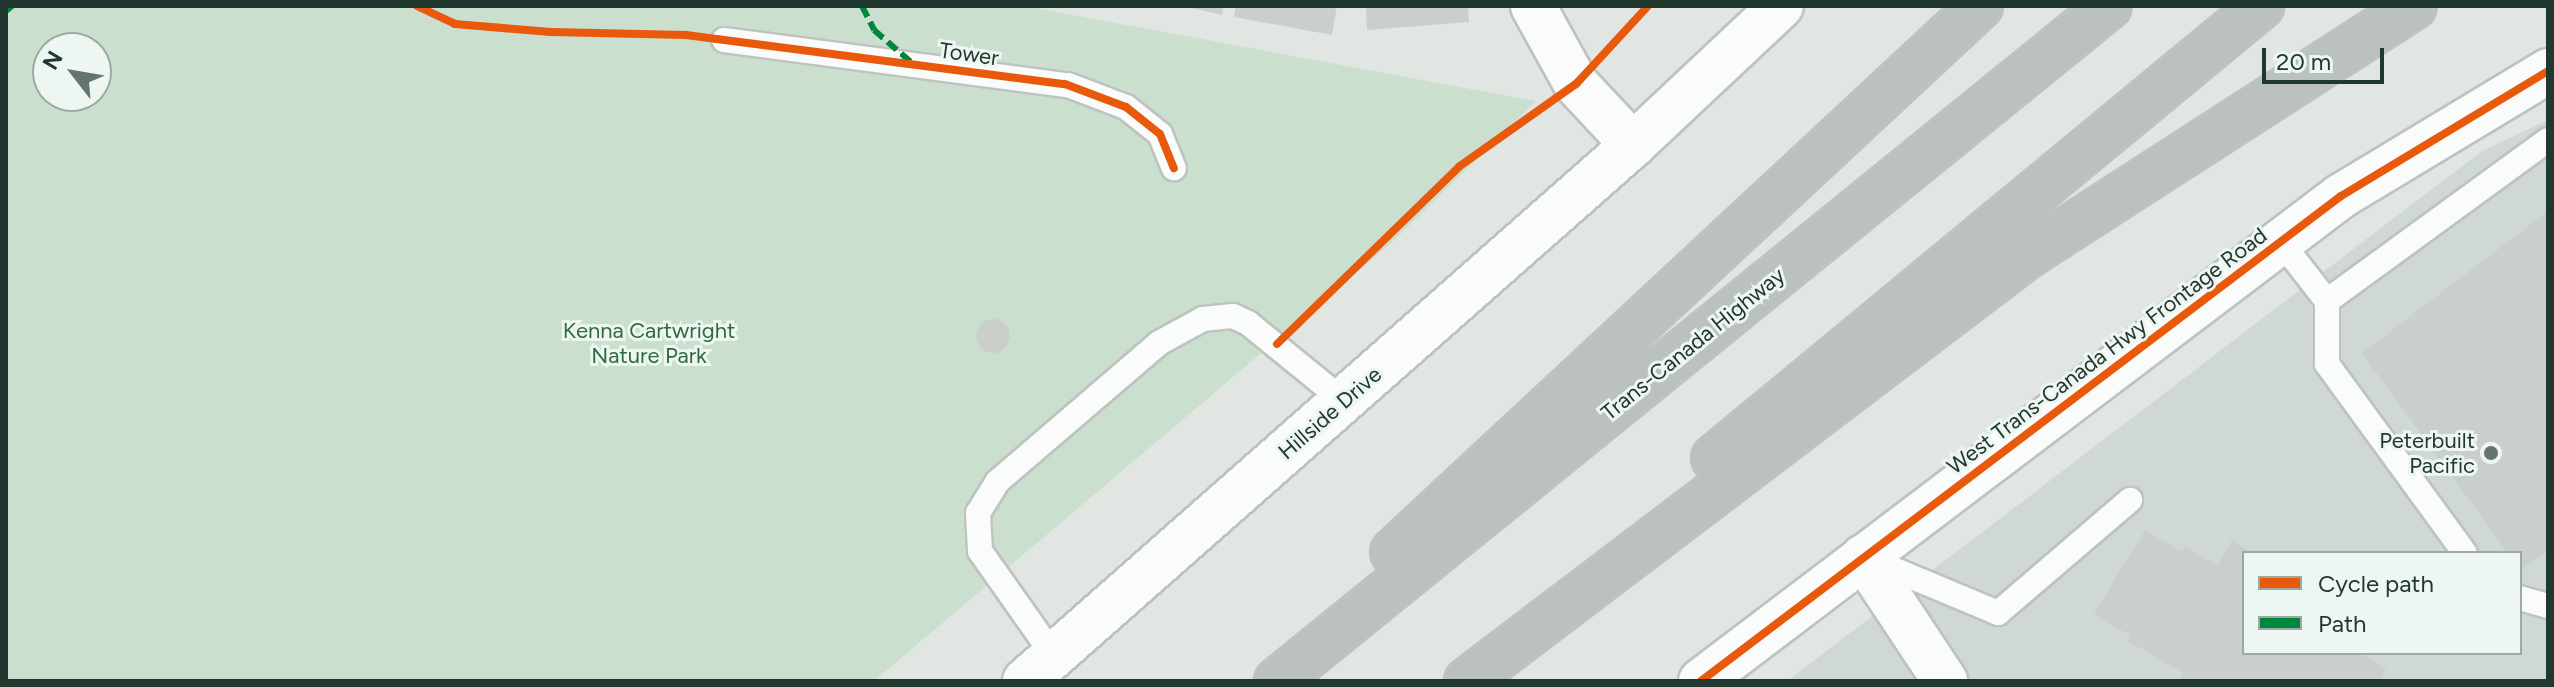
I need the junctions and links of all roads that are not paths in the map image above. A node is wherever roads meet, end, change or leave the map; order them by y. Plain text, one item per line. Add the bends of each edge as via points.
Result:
1 (1533, 6) edge
2 (1781, 6) edge
3 (1980, 6) edge
4 (2109, 6) edge
5 (2261, 6) edge
6 (2414, 6) edge
7 (724, 40) dead end
8 (2546, 75) edge
9 (2548, 140) edge
10 (1633, 145) junction
11 (1174, 168) dead end
12 (2281, 242) junction
13 (2327, 301) junction
14 (1344, 401) junction
15 (2130, 500) dead end
16 (2464, 551) edge
17 (1863, 557) junction
18 (2522, 599) edge
19 (2548, 606) edge
20 (1040, 668) edge
21 (1254, 681) edge
22 (1277, 681) edge
23 (1444, 681) edge
24 (1467, 681) edge
25 (1701, 681) edge
26 (1945, 681) edge

1 - 10 street via 1576,84
2 - 10 street, Hillside Drive
3 - 21 highway
4 - 22 highway, Trans-Canada Highway
5 - 23 highway
6 - 24 highway via 2028,255
7 - 11 lane, Tower via 1065,84 1126,107 1160,134
8 - 12 street, West Trans-Canada Hwy Frontage Road via 2341,196
9 - 13 lane
10 - 14 street, Hillside Drive
12 - 13 lane
12 - 17 street, West Trans-Canada Hwy Frontage Road
13 - 16 lane via 2327,364
14 - 20 street, Hillside Drive
14 - 20 lane via 1248,323 1233,316 1203,319 1159,343 997,482 978,513 980,551
15 - 17 lane via 1998,613
17 - 25 street, West Trans-Canada Hwy Frontage Road
17 - 26 street
18 - 19 lane

